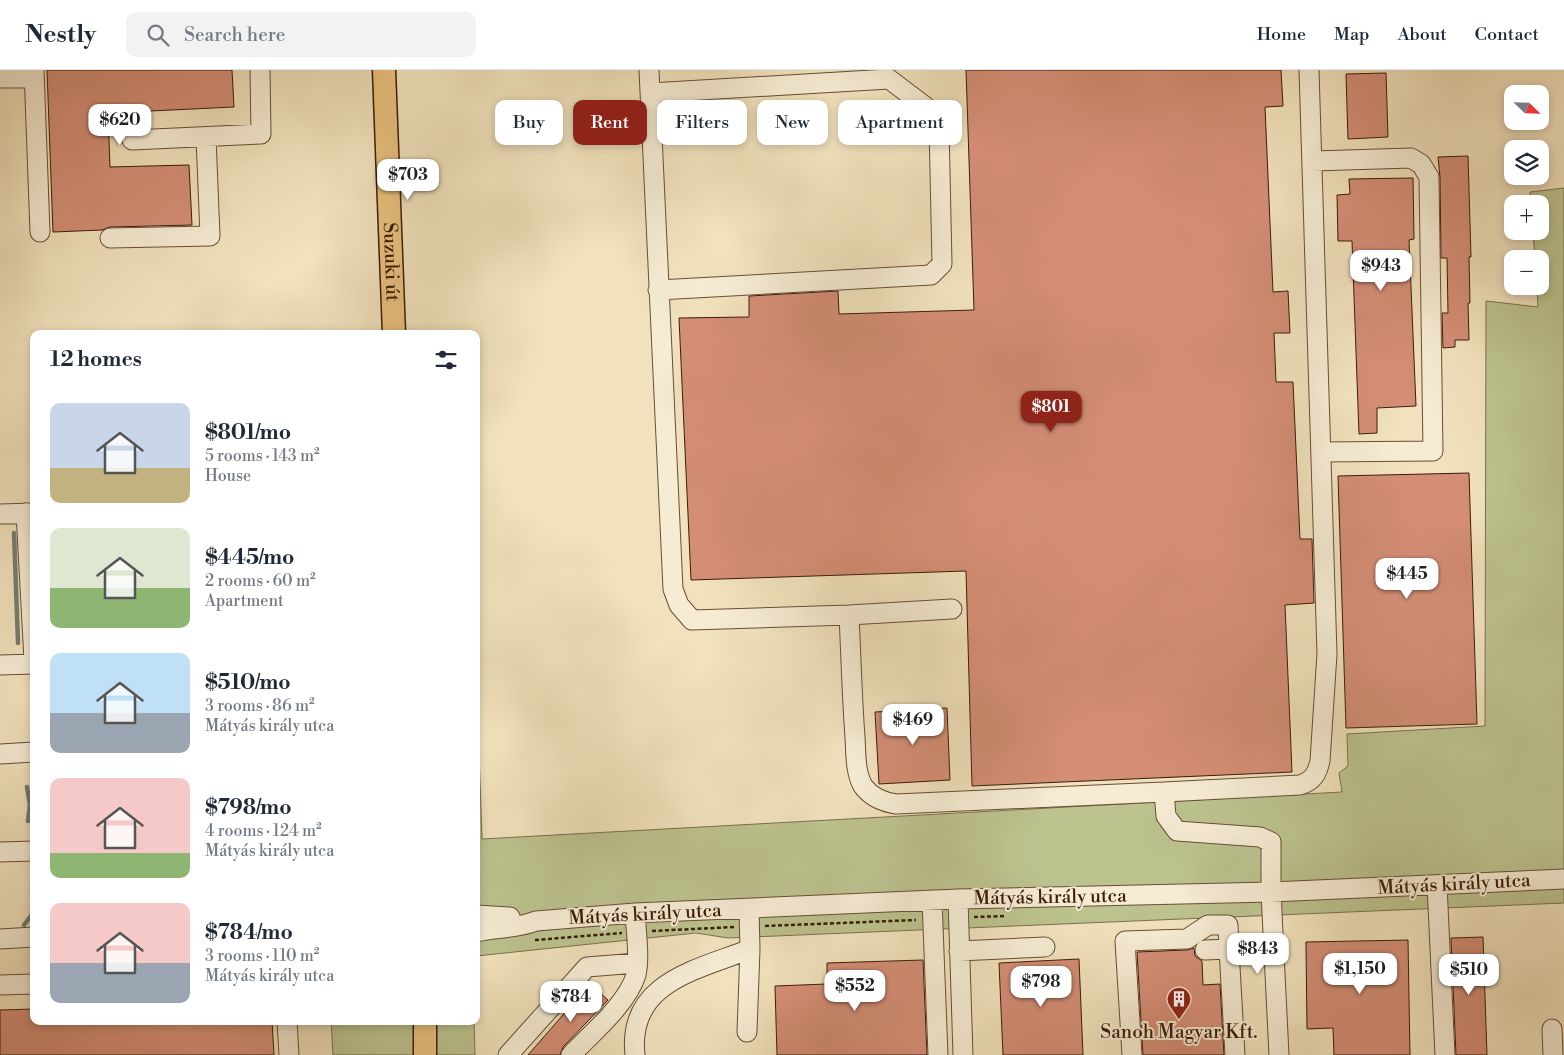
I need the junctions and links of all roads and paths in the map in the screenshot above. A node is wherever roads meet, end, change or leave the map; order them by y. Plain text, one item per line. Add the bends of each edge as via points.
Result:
1 (260, 70) edge
2 (384, 70) edge
3 (649, 70) edge
4 (1309, 70) edge
5 (34, 74) edge
6 (888, 75) edge
7 (0, 78) edge
8 (650, 93) junction
9 (206, 137) junction
10 (132, 140) dead end
11 (1312, 161) junction
12 (40, 232) dead end
13 (110, 238) dead end
14 (658, 290) junction
15 (394, 330) edge
16 (1321, 452) junction
17 (30, 513) edge
18 (0, 514) edge
19 (952, 609) dead end
20 (849, 615) junction
21 (30, 664) edge
22 (0, 665) edge
23 (30, 752) edge
24 (0, 754) edge
25 (1164, 792) junction
26 (30, 851) edge
27 (0, 852) edge
28 (1564, 879) edge
29 (1437, 885) junction
30 (1271, 892) junction
31 (932, 900) junction
32 (958, 908) junction
33 (480, 916) edge
34 (1007, 916) dead end
35 (749, 918) junction
36 (933, 919) junction
37 (536, 921) junction
38 (635, 922) junction
39 (480, 931) edge
40 (30, 937) edge
41 (0, 939) edge
42 (526, 940) dead end
43 (1045, 946) dead end
44 (1274, 947) junction
45 (750, 949) junction
46 (1229, 949) junction
47 (1205, 950) dead end
48 (959, 951) junction
49 (637, 963) junction
50 (30, 984) edge
51 (0, 985) edge
52 (288, 1025) edge
53 (424, 1025) edge
54 (1552, 1029) dead end
55 (748, 1032) dead end
56 (289, 1055) edge
57 (425, 1055) edge
58 (508, 1055) edge
59 (571, 1055) edge
60 (635, 1055) edge
61 (938, 1055) edge
62 (963, 1055) edge
63 (1132, 1055) edge
64 (1234, 1055) edge
65 (1279, 1055) edge
66 (1444, 1055) edge
67 (1553, 1055) edge

1 - 9 street via 262,134
2 - 15 main road, Suzuki út
3 - 8 street
4 - 11 street
5 - 7 street
5 - 12 street
6 - 8 street
6 - 14 street via 926,107 938,126 942,264 931,275
8 - 14 street
9 - 10 street
9 - 13 street via 210,236
11 - 16 street
11 - 16 street via 1411,158 1421,164 1429,177 1433,451
14 - 20 street via 673,589 679,605 692,620
16 - 25 street via 1327,654 1318,770 1314,778 1300,785
17 - 18 street
19 - 20 street
20 - 25 street via 858,771 864,788 877,798 896,804
21 - 22 street
23 - 24 street
25 - 30 street via 1166,816 1177,831 1260,837 1271,842
26 - 27 street
28 - 29 street, Mátyás király utca
29 - 30 street, Mátyás király utca
29 - 66 street
30 - 32 street, Mátyás király utca
30 - 44 street
31 - 32 street, Mátyás király utca
31 - 35 street, Mátyás király utca
31 - 36 street
32 - 34 path
32 - 48 street
33 - 37 street, Mátyás király utca via 524,917
35 - 36 path
35 - 38 street, Mátyás király utca
35 - 38 path
35 - 45 street
36 - 61 street
37 - 38 street, Mátyás király utca
37 - 39 street, Mátyás király utca via 525,926
38 - 42 path
38 - 49 street
40 - 41 street
43 - 48 street
44 - 46 street
44 - 65 street
45 - 55 street
45 - 60 street via 682,976 657,991 638,1018
46 - 47 street
46 - 63 street via 1228,925 1208,925 1187,938 1126,941
46 - 64 street
48 - 62 street
49 - 58 street via 587,967
49 - 59 street via 636,974 625,997
50 - 51 street
52 - 56 street
53 - 57 main road
54 - 67 street

